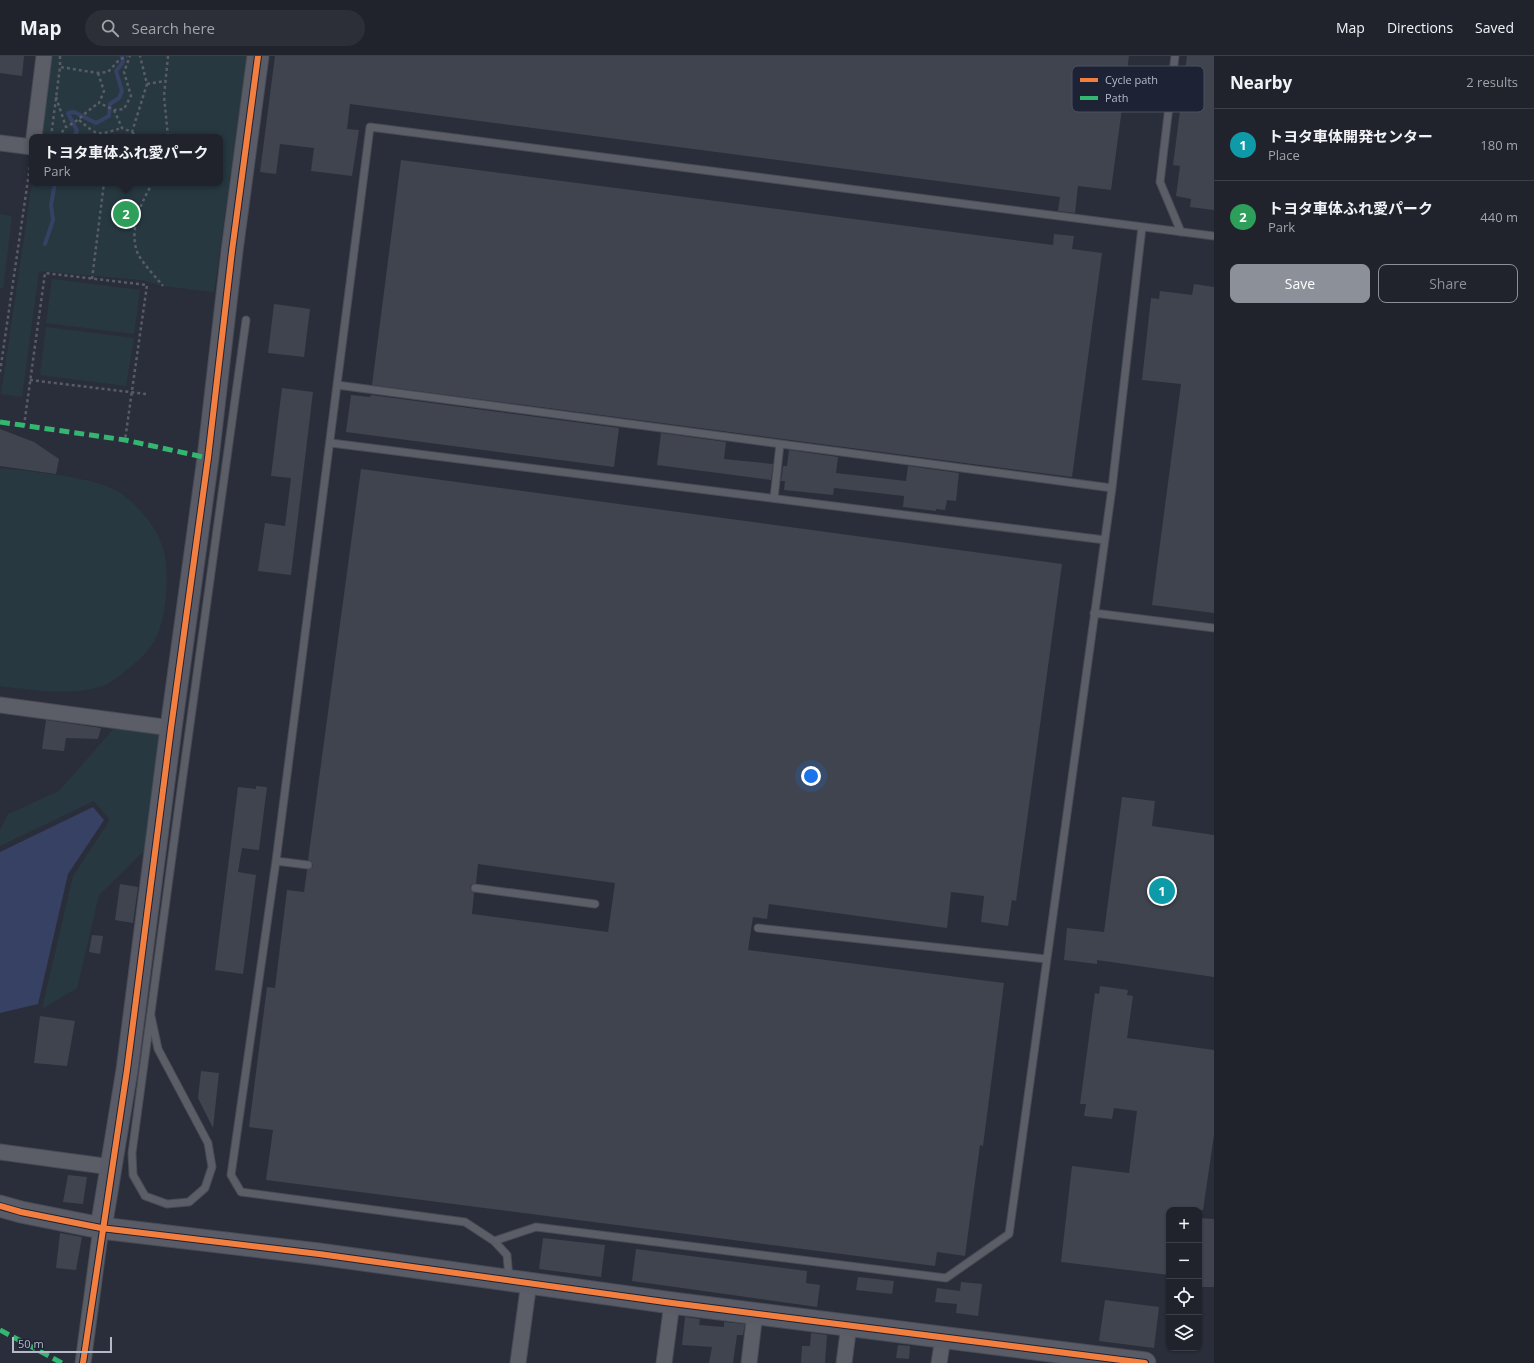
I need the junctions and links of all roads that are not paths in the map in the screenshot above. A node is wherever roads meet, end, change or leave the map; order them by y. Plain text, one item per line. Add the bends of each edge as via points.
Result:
1 (44, 56) edge
2 (258, 56) edge
3 (1175, 56) edge
4 (1174, 66) edge
5 (1168, 112) edge
6 (34, 134) edge
7 (0, 143) edge
8 (29, 147) edge
9 (1142, 227) junction
10 (1181, 232) junction
11 (1214, 236) edge
12 (246, 320) dead end
13 (337, 385) junction
14 (331, 443) junction
15 (780, 444) junction
16 (1112, 488) junction
17 (774, 498) junction
18 (1105, 540) junction
19 (1094, 613) junction
20 (1214, 628) edge
21 (0, 705) edge
22 (171, 728) junction
23 (276, 861) junction
24 (308, 865) dead end
25 (475, 888) dead end
26 (595, 904) dead end
27 (758, 928) dead end
28 (1046, 959) junction
29 (151, 1016) junction
30 (0, 1152) edge
31 (111, 1167) junction
32 (0, 1206) edge
33 (102, 1228) junction
34 (494, 1241) junction
35 (519, 1281) junction
36 (672, 1303) junction
37 (755, 1313) junction
38 (849, 1325) junction
39 (943, 1338) junction
40 (1033, 1357) edge
41 (82, 1363) edge
42 (518, 1363) edge
43 (664, 1363) edge
44 (749, 1363) edge
45 (844, 1363) edge
46 (939, 1363) edge
47 (1145, 1363) edge

1 - 6 street
2 - 22 street via 208,458
3 - 4 lane
5 - 10 lane via 1160,182
7 - 8 street
9 - 10 lane
9 - 13 lane via 370,127
9 - 16 lane
10 - 11 lane
12 - 29 lane
13 - 14 lane
13 - 15 lane
14 - 17 lane
14 - 23 lane
15 - 16 lane
15 - 17 lane
16 - 18 lane
17 - 18 lane
18 - 19 lane
19 - 20 lane
19 - 28 lane
21 - 22 street
22 - 31 street via 127,1070
23 - 24 lane
23 - 34 lane via 231,1175 241,1192 465,1222
25 - 26 lane
27 - 28 lane
28 - 34 lane via 1009,1234 946,1278 536,1227
29 - 29 lane via 132,1153 133,1175 145,1196 167,1204 189,1202 205,1188 212,1167 208,1143 158,1049
30 - 31 street
31 - 33 street
32 - 33 street
33 - 35 street
33 - 41 street
34 - 35 lane via 507,1256
35 - 36 street
35 - 42 street
36 - 37 street
36 - 43 street
37 - 38 street
37 - 44 street
38 - 39 street
38 - 45 street
39 - 40 street
39 - 46 street
40 - 47 street

